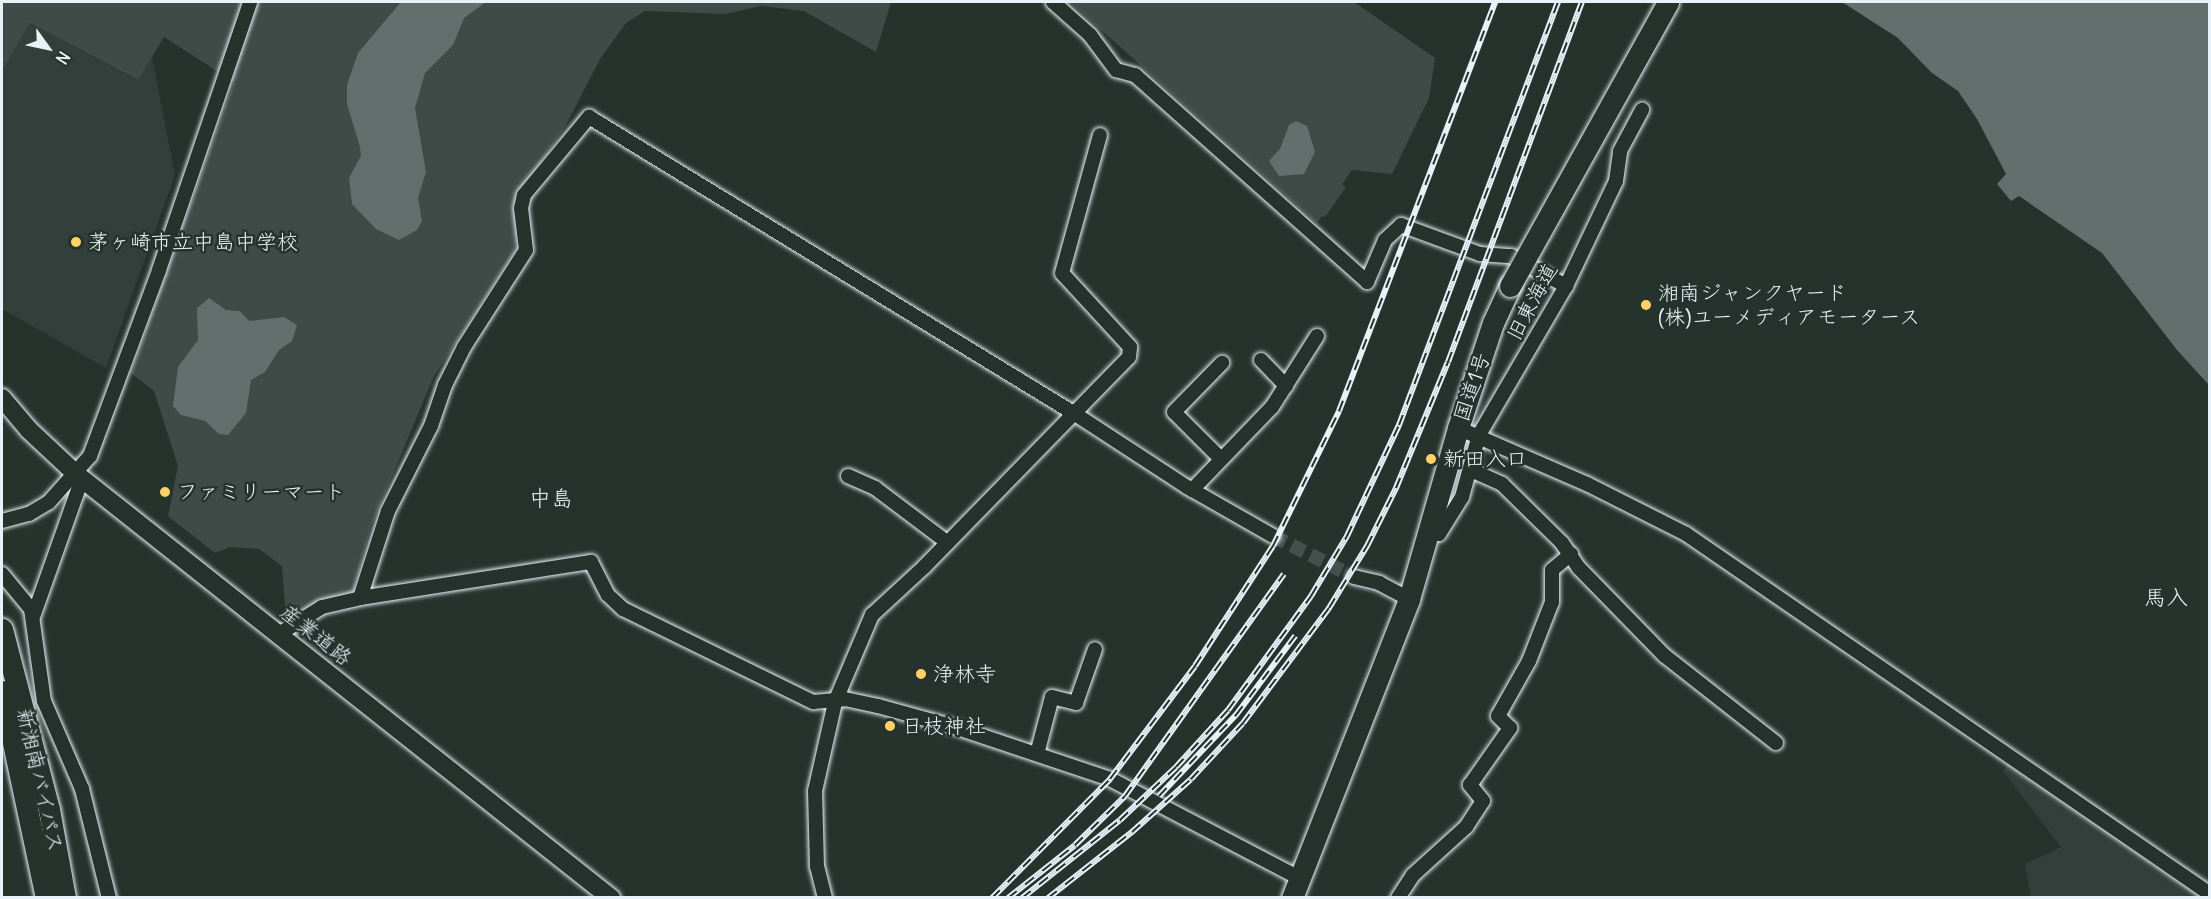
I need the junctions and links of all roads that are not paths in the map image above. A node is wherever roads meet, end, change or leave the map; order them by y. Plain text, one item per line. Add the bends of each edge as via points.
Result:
1 (250, 2) edge
2 (1053, 2) edge
3 (1668, 2) edge
4 (1642, 110) dead end
5 (1100, 135) dead end
6 (1566, 286) junction
7 (1317, 336) dead end
8 (1261, 360) dead end
9 (1222, 363) dead end
10 (1286, 386) junction
11 (2, 398) edge
12 (1075, 414) junction
13 (1458, 428) junction
14 (1479, 435) junction
15 (1221, 459) junction
16 (1471, 470) junction
17 (79, 476) junction
18 (848, 476) dead end
19 (1192, 490) junction
20 (2, 521) edge
21 (1431, 532) junction
22 (1273, 536) tunnel mouth
23 (948, 543) junction
24 (1571, 554) junction
25 (2, 574) edge
26 (1354, 577) tunnel mouth
27 (360, 598) junction
28 (1409, 599) junction
29 (33, 617) junction
30 (2, 629) edge
31 (279, 634) junction
32 (1095, 649) dead end
33 (2, 691) edge
34 (835, 702) junction
35 (1776, 743) dead end
36 (1037, 754) junction
37 (1295, 888) edge
38 (2210, 894) edge
39 (46, 897) edge
40 (65, 897) edge
41 (109, 897) edge
42 (611, 897) edge
43 (825, 897) edge
44 (1398, 897) edge

1 - 17 street via 102,423
2 - 6 street via 1090,35 1116,70 1135,75 1367,282 1385,240 1401,225 1480,254 1511,256
3 - 13 highway, 国道1号, bridge via 1510,286 1493,323
4 - 6 street, 旧東海道 via 1620,151 1616,181
5 - 12 street via 1062,273 1130,347 1129,357
6 - 14 street, 旧東海道
7 - 10 street
8 - 10 street
9 - 15 street via 1174,412
10 - 15 street via 1272,407
11 - 17 main road, 産業道路 via 29,430
12 - 19 street
12 - 23 street
12 - 27 street via 589,117 524,195 521,208 526,250 464,347 445,385 431,426 388,511
13 - 14 street
13 - 21 highway, 国道1号
14 - 16 street, 旧東海道
14 - 38 street via 1686,534
15 - 19 street
16 - 21 street, 旧東海道 via 1452,516 1439,534
16 - 24 street via 1502,484
17 - 20 street via 49,502
17 - 29 street
17 - 31 main road, 産業道路
18 - 23 street via 875,488
19 - 22 street
21 - 28 highway, 国道1号
23 - 34 street via 872,615
24 - 35 street via 1579,568 1665,656
24 - 44 street via 1552,570 1552,602 1529,660 1498,716 1510,728 1470,785 1483,801 1466,827 1413,875
25 - 29 street via 26,599
26 - 28 street via 1379,583
27 - 31 street via 322,607
27 - 34 street via 591,562 608,595 622,609 813,702
28 - 37 highway, 国道1号
29 - 41 street via 44,701 82,789
30 - 40 highway, 新湘南バイパス via 49,808
31 - 42 main road, 産業道路
32 - 36 street via 1076,703 1052,697
33 - 39 highway, 新湘南バイパス
34 - 36 street via 845,699 878,706
34 - 43 street via 815,791 817,867
36 - 37 street via 1110,779

